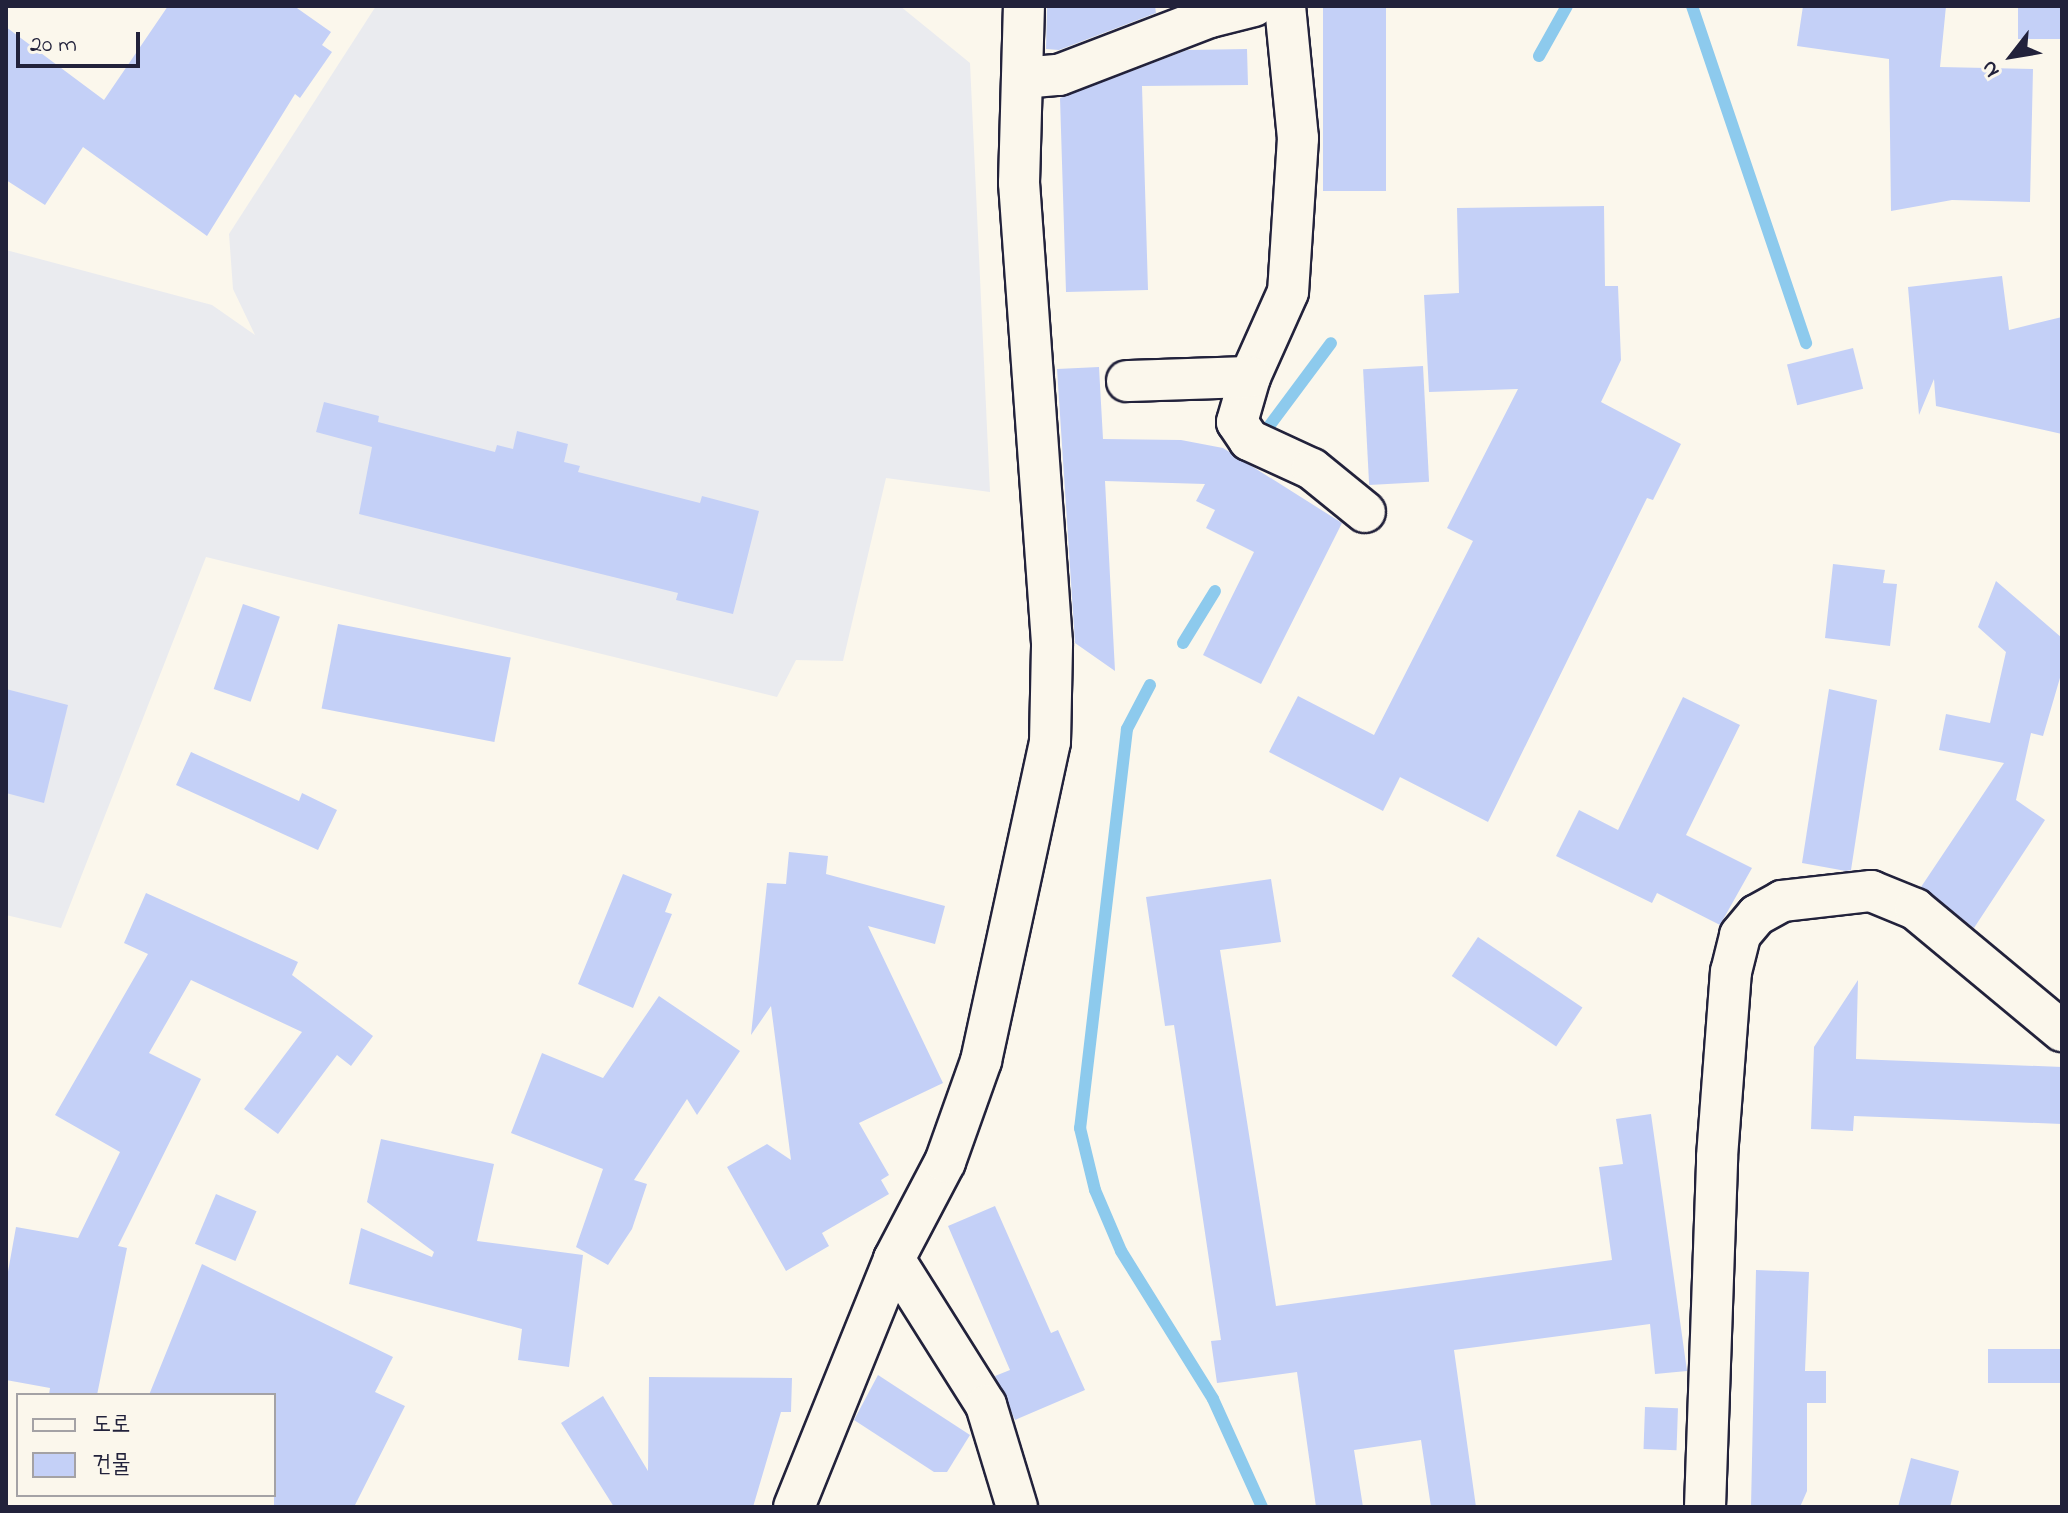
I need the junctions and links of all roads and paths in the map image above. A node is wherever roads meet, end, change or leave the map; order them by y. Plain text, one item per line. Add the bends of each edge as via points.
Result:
1 (1024, 6) edge
2 (1254, 6) edge
3 (1285, 6) edge
4 (1022, 78) junction
5 (1250, 377) junction
6 (1127, 381) dead end
7 (1365, 512) dead end
8 (2062, 1031) edge
9 (894, 1259) junction
10 (794, 1507) edge
11 (1017, 1507) edge
12 (1705, 1507) edge

1 - 4 street
2 - 4 street via 1210,17 1059,75
3 - 5 street via 1298,138 1288,292
4 - 9 street via 1019,183 1052,643 1050,742 981,1061 945,1162
5 - 6 street
5 - 7 street via 1237,422 1249,440 1312,469
8 - 12 street via 1915,909 1871,891 1782,901 1757,915 1740,935 1731,972 1717,1157
9 - 10 street
9 - 11 street via 986,1405

